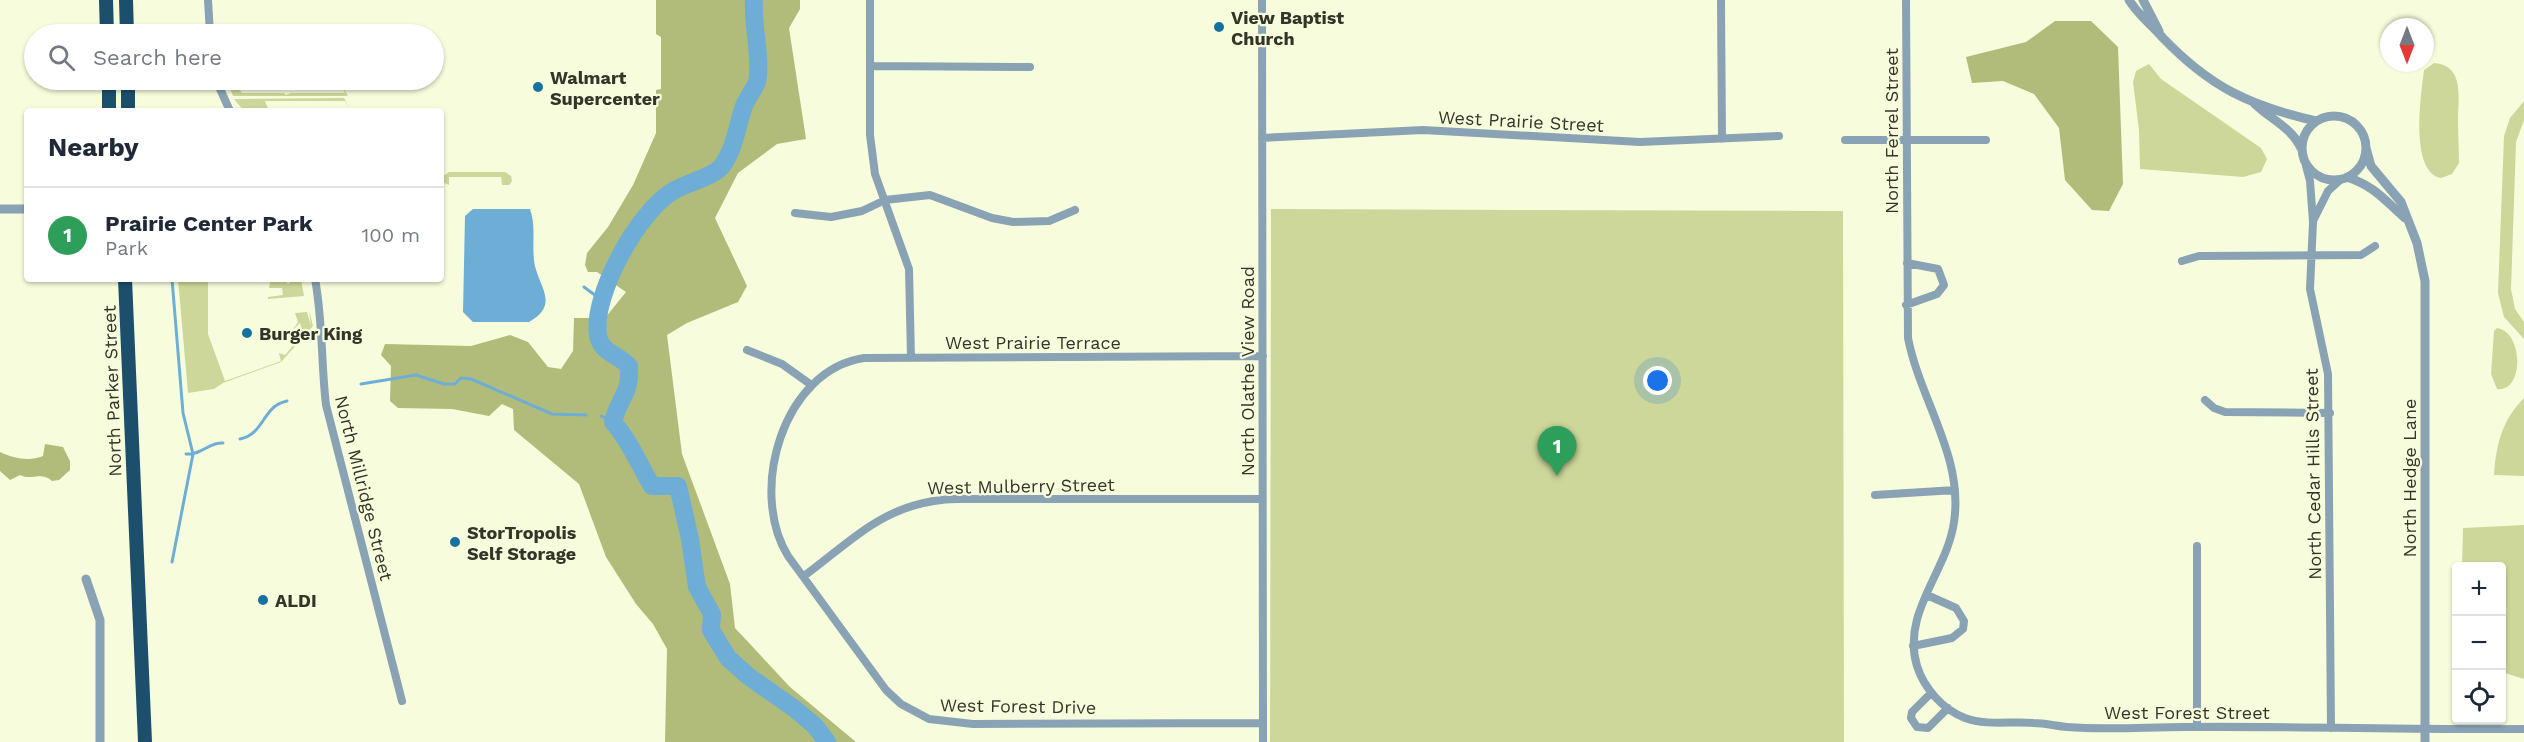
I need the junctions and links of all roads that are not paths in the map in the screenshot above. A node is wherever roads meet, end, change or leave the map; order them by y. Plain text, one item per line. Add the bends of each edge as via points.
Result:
1 (106, 0) edge
2 (126, 0) edge
3 (208, 0) edge
4 (870, 0) edge
5 (1262, 0) edge
6 (1721, 0) edge
7 (1906, 0) edge
8 (2129, 0) edge
9 (2143, 0) edge
10 (107, 24) edge
11 (127, 24) edge
12 (209, 24) edge
13 (2161, 36) junction
14 (870, 66) junction
15 (1030, 67) dead end
16 (109, 90) edge
17 (128, 90) edge
18 (221, 90) edge
19 (2254, 103) junction
20 (110, 108) edge
21 (128, 108) edge
22 (229, 108) edge
23 (2316, 121) junction
24 (1779, 136) dead end
25 (1262, 138) junction
26 (1722, 139) junction
27 (1845, 140) dead end
28 (1986, 140) dead end
29 (1907, 141) junction
30 (2366, 148) junction
31 (2301, 149) junction
32 (2306, 166) junction
33 (2343, 178) junction
34 (885, 200) junction
35 (0, 209) edge
36 (24, 209) edge
37 (1075, 210) dead end
38 (795, 213) dead end
39 (2405, 218) junction
40 (2313, 222) junction
41 (2375, 246) dead end
42 (2311, 255) junction
43 (2182, 261) dead end
44 (1907, 263) junction
45 (125, 282) edge
46 (315, 282) edge
47 (1906, 305) junction
48 (747, 350) dead end
49 (1263, 356) junction
50 (911, 358) junction
51 (810, 384) junction
52 (2205, 400) dead end
53 (2330, 413) junction
54 (1955, 490) junction
55 (1875, 495) dead end
56 (1261, 499) junction
57 (2197, 546) dead end
58 (804, 576) junction
59 (86, 579) dead end
60 (1927, 595) junction
61 (1913, 646) junction
62 (1931, 693) junction
63 (402, 701) dead end
64 (1950, 709) junction
65 (1263, 723) junction
66 (2197, 726) junction
67 (2331, 728) junction
68 (2524, 729) edge
69 (2424, 730) junction
70 (100, 742) edge
71 (144, 742) edge
72 (1263, 742) edge
73 (2425, 742) edge

1 - 10 highway
2 - 11 highway
3 - 12 street
4 - 14 street
5 - 25 street, North Olathe View Road
6 - 26 street
7 - 29 street, North Ferrel Street
8 - 13 street via 2138,15
9 - 13 street
13 - 19 street via 2211,82
14 - 15 street
14 - 34 street via 875,174
16 - 20 highway
17 - 21 highway
18 - 22 street
19 - 23 street
19 - 31 street via 2295,136
23 - 30 street via 2336,115 2346,118 2361,130
23 - 31 street via 2303,138
24 - 26 street, West Prairie Street
25 - 26 street, West Prairie Street via 1423,130 1629,142
25 - 49 street, North Olathe View Road
27 - 29 street
28 - 29 street
29 - 44 street, North Ferrel Street
30 - 33 street via 2361,165
30 - 39 street, North Hedge Lane via 2371,166 2395,192
31 - 32 street
32 - 33 street via 2321,178
32 - 40 street, North Cedar Hills Street
33 - 39 street, North Hedge Lane via 2366,184 2380,193
33 - 40 street, North Cedar Hills Street via 2328,191
34 - 37 street via 930,195 1013,222 1049,221
34 - 38 street via 831,217
34 - 50 street via 909,269
35 - 36 street
39 - 69 street, North Hedge Lane via 2419,249 2426,296
40 - 42 street, North Cedar Hills Street
41 - 42 street via 2361,255
42 - 43 street via 2199,256
42 - 53 street, North Cedar Hills Street via 2310,289 2328,374
44 - 47 street, North Ferrel Street
44 - 47 street via 1938,269 1944,285 1937,294
45 - 71 highway, North Parker Street
46 - 63 street, North Millridge Street via 326,405
47 - 54 street, North Ferrel Street via 1912,361 1947,453
48 - 51 street via 783,364
49 - 50 street, West Prairie Terrace
49 - 56 street, North Olathe View Road
50 - 51 street, West Prairie Terrace via 849,360 827,370
51 - 58 street, West Prairie Terrace via 790,415 771,489 778,535
52 - 53 street via 2225,412
53 - 67 street, North Cedar Hills Street
54 - 55 street
54 - 60 street, North Ferrel Street via 1950,538
56 - 58 street, West Mulberry Street via 922,501 885,516
56 - 65 street, North Olathe View Road
57 - 66 street
58 - 65 street, West Forest Drive via 886,690 901,705 928,719 973,724
59 - 70 street via 100,620
60 - 61 street, North Ferrel Street via 1916,620
60 - 61 street via 1956,608 1964,621 1963,629 1952,638
61 - 62 street, North Ferrel Street via 1917,667
62 - 64 street, North Ferrel Street
62 - 64 street via 1912,712 1917,727 1928,728
64 - 66 street, West Forest Street via 1970,719 1991,723
65 - 72 street, North Olathe View Road
66 - 67 street, West Forest Street
67 - 69 street, West Forest Street
68 - 69 street, West Forest Street
69 - 73 street, North Hedge Lane

